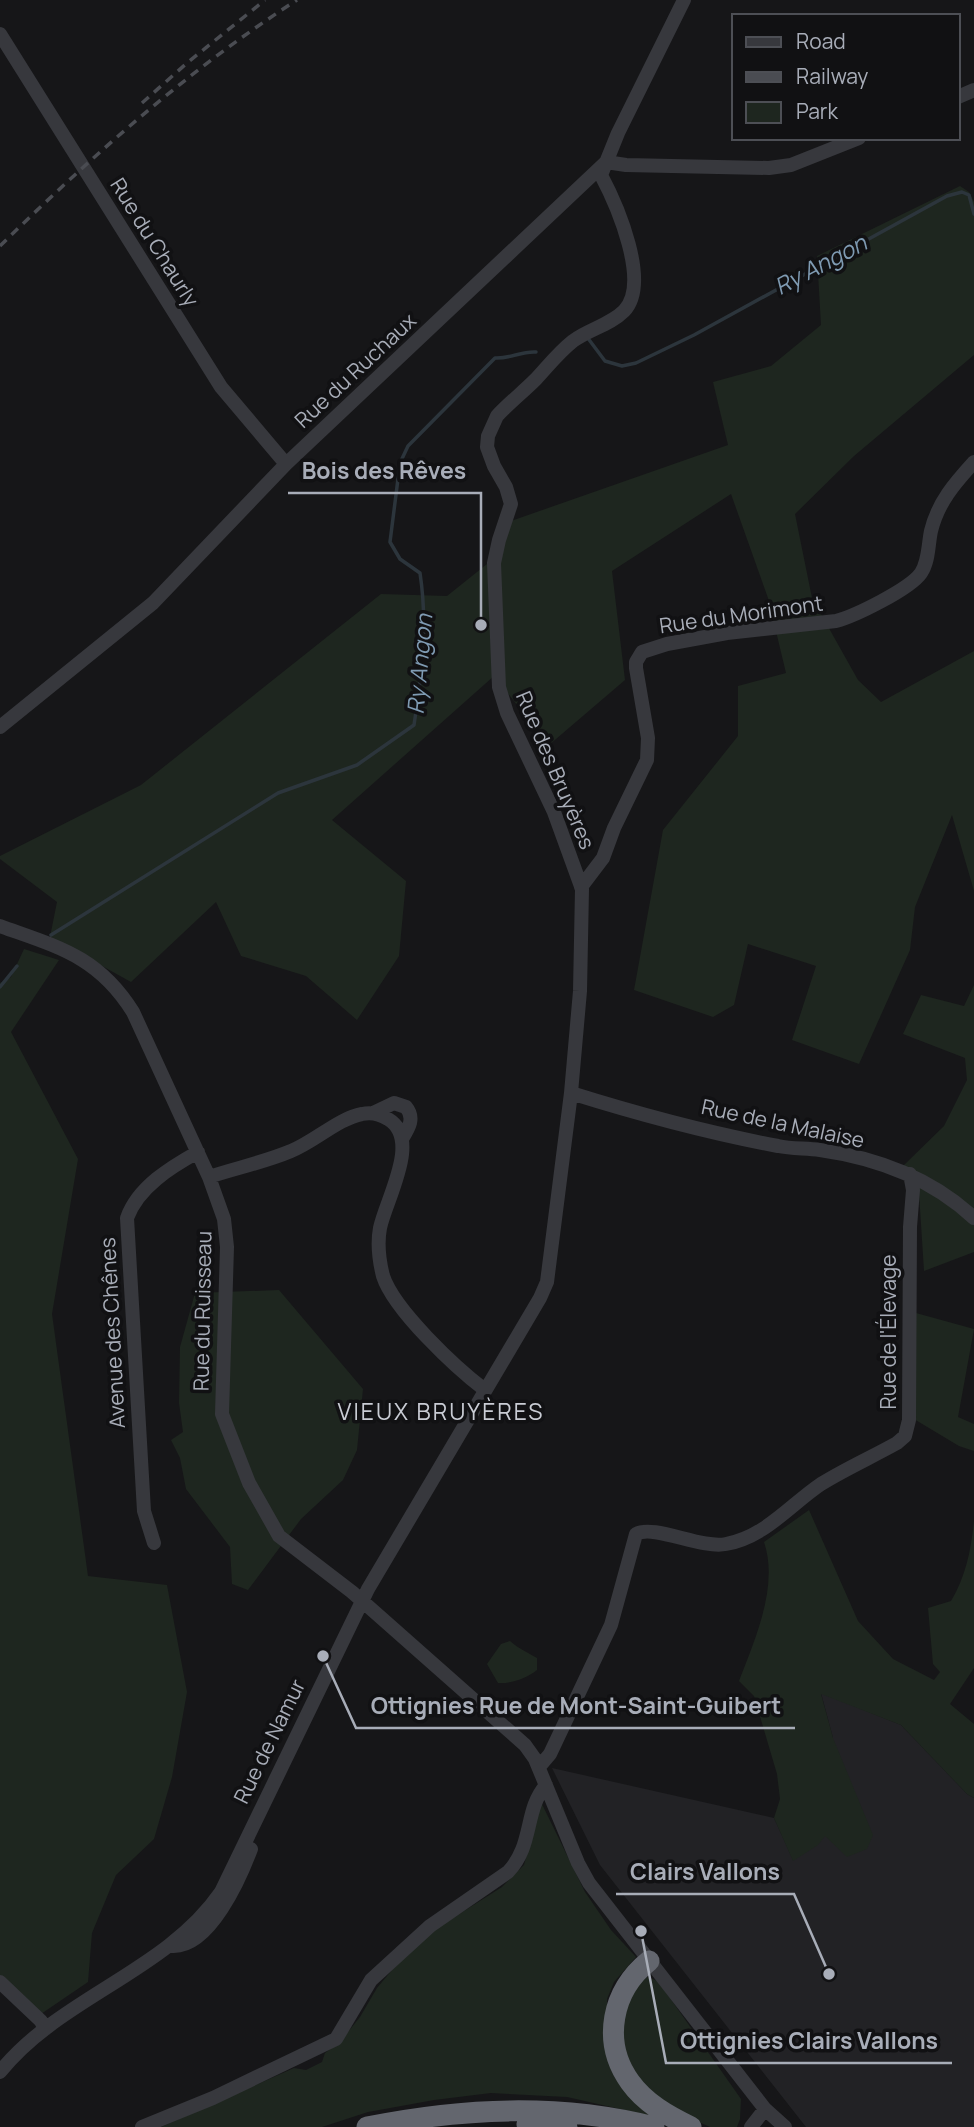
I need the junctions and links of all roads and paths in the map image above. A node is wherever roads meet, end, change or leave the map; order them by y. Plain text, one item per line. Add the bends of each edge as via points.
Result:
1 (684, 0) edge
2 (0, 34) edge
3 (854, 140) edge
4 (606, 162) junction
5 (974, 462) edge
6 (286, 464) junction
7 (0, 727) edge
8 (581, 887) junction
9 (0, 926) edge
10 (572, 1093) junction
11 (373, 1113) junction
12 (402, 1139) junction
13 (198, 1152) junction
14 (910, 1174) junction
15 (209, 1177) junction
16 (974, 1217) edge
17 (485, 1390) junction
18 (154, 1543) dead end
19 (361, 1601) junction
20 (539, 1767) junction
21 (546, 1785) junction
22 (649, 1961) junction
23 (0, 1982) edge
24 (45, 2029) junction
25 (0, 2072) edge
26 (765, 2109) junction
27 (459, 2119) edge
28 (142, 2127) edge
29 (367, 2127) edge
30 (567, 2127) edge
31 (654, 2127) edge
32 (691, 2127) edge
33 (751, 2127) edge
34 (785, 2127) edge

1 - 4 street, Rue du Ruchaux
2 - 6 street, Rue du Chaurly via 221,387
3 - 4 street via 791,165 769,168
4 - 6 street, Rue du Ruchaux
4 - 8 street, Rue des Bruyères via 601,175 623,222 634,294 623,313 565,347 492,422 486,442 511,499 494,563 499,687
5 - 8 street, Rue du Morimont via 946,495 936,514 922,572 904,588 836,621 727,633 642,652 636,668 648,738 647,760 603,858
6 - 7 street, Rue du Ruchaux via 153,603
8 - 10 street, Rue de Namur via 580,991
9 - 13 street, Rue du Ruisseau via 70,952 95,967 126,1000
10 - 14 street, Rue de la Malaise via 721,1133 780,1147 822,1150
10 - 17 street, Rue de Namur via 546,1286
11 - 12 street via 392,1122
11 - 12 street via 394,1103 406,1107 411,1121
11 - 15 street via 352,1117 292,1151
12 - 17 street via 402,1157 379,1239 384,1279 409,1318
13 - 15 street, Rue du Ruisseau
13 - 18 street, Avenue des Chênes via 140,1194 127,1218 144,1511
14 - 16 street, Rue de la Malaise
14 - 20 street, Rue de l'Élevage via 909,1420 905,1436 822,1484 765,1528 738,1541 714,1546 648,1531 635,1535 611,1625 550,1754
15 - 19 street, Rue du Ruisseau via 224,1219 227,1247 222,1414 249,1483 279,1536
17 - 19 street, Rue de Namur
19 - 20 street, Rue du Ruisseau via 512,1731
19 - 24 street, Rue de Namur via 221,1892 206,1913 167,1946
20 - 21 street, Rue du Ruisseau
21 - 22 street, Rue du Ruisseau via 589,1883
21 - 28 street via 534,1806 517,1863 430,1926 371,1980 335,2039
22 - 26 street, Rue du Ruisseau
22 - 32 highway via 627,1983 619,1999 613,2025 615,2051 621,2068 642,2096
23 - 24 street
24 - 25 street, Rue de Namur via 22,2046
26 - 33 street
26 - 34 street, Rue du Ruisseau
27 - 29 highway
27 - 30 highway
27 - 31 highway via 546,2110

